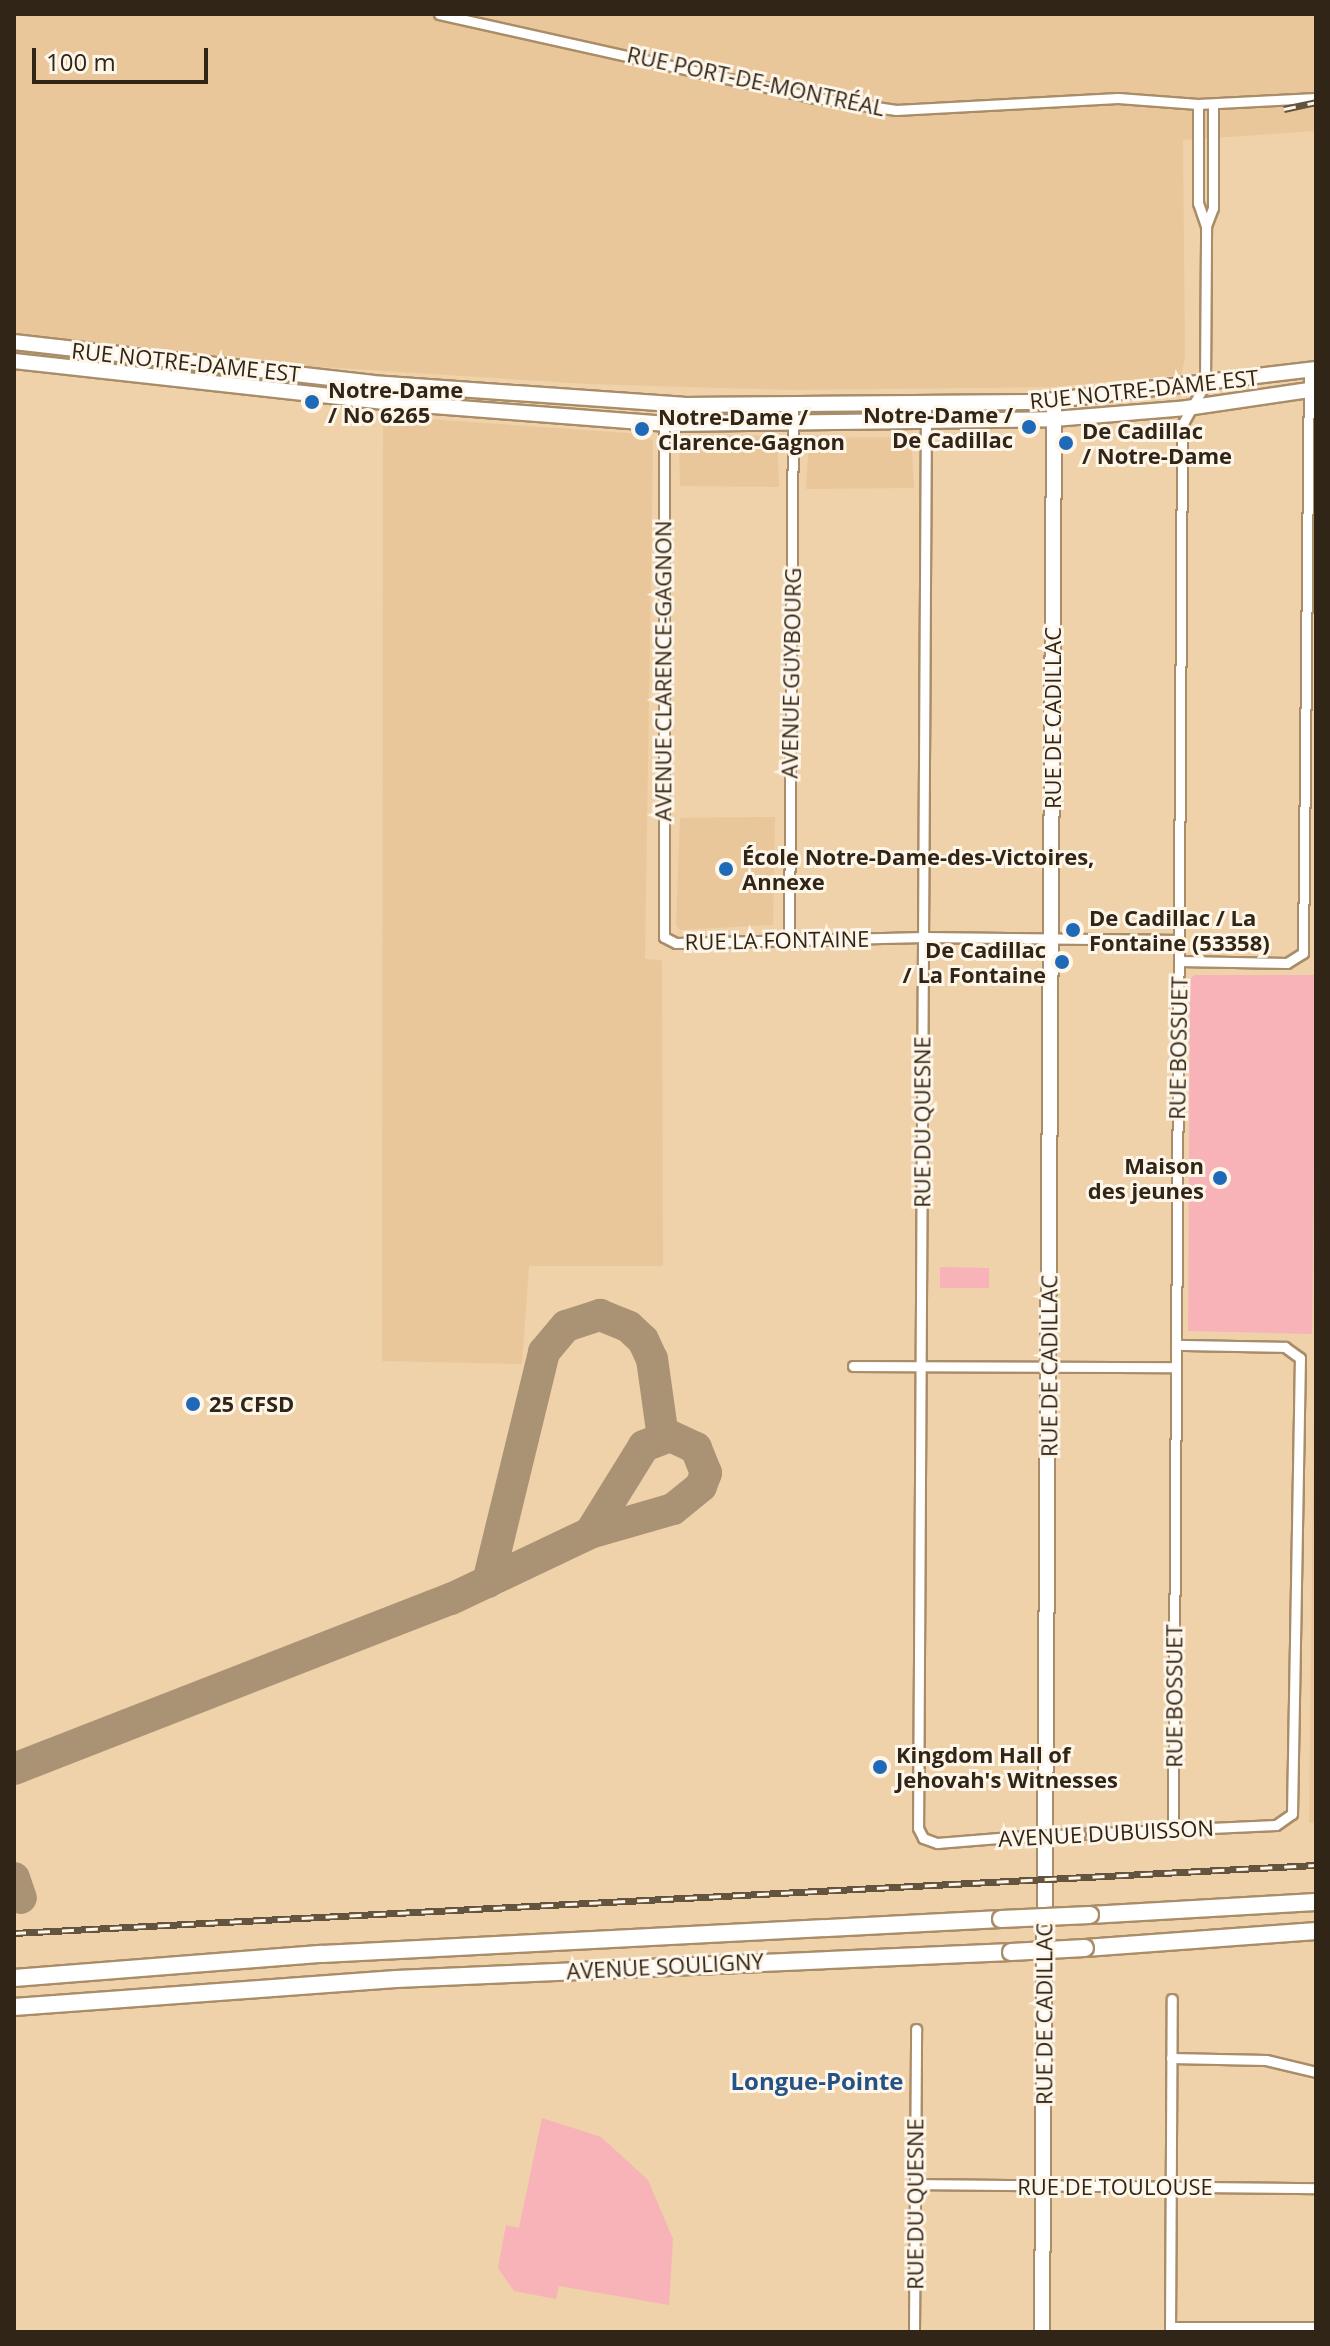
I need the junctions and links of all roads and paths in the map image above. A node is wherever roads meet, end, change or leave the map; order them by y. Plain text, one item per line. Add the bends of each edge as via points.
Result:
1 (439, 14) edge
2 (1316, 98) edge
3 (1198, 104) junction
4 (1213, 104) junction
5 (1206, 226) junction
6 (14, 342) edge
7 (14, 361) edge
8 (189, 362) junction
9 (1313, 369) edge
10 (189, 382) junction
11 (1205, 384) junction
12 (1313, 390) edge
13 (1054, 400) junction
14 (664, 404) junction
15 (926, 405) junction
16 (793, 407) junction
17 (1187, 408) junction
18 (1054, 419) junction
19 (927, 423) junction
20 (664, 424) junction
21 (793, 426) junction
22 (664, 937) joint
23 (924, 937) junction
24 (789, 939) junction
25 (1052, 939) junction
26 (1179, 940) junction
27 (1179, 961) junction
28 (1176, 1345) junction
29 (853, 1366) dead end
30 (921, 1366) junction
31 (1049, 1366) junction
32 (1176, 1367) junction
33 (1173, 1829) junction
34 (923, 1838) joint
35 (1316, 1902) edge
36 (1316, 1931) edge
37 (14, 1978) edge
38 (1172, 1999) dead end
39 (14, 2007) edge
40 (916, 2029) dead end
41 (1171, 2058) junction
42 (1316, 2072) edge
43 (915, 2184) junction
44 (1043, 2187) junction
45 (1170, 2187) junction
46 (1316, 2188) edge
47 (1316, 2327) edge
48 (1170, 2329) edge
49 (914, 2332) edge
50 (1042, 2332) edge

1 - 3 street, RUE PORT-DE-MONTRÉAL via 809,97 896,110 1118,98
2 - 4 street, RUE PORT-DE-MONTRÉAL
3 - 4 street, RUE PORT-DE-MONTRÉAL
3 - 5 street via 1198,203
4 - 5 street via 1213,208
5 - 11 street
6 - 8 main road, RUE NOTRE-DAME EST
7 - 10 main road, RUE NOTRE-DAME EST
8 - 10 main road
8 - 14 main road, RUE NOTRE-DAME EST via 387,385
9 - 11 main road, RUE NOTRE-DAME EST
9 - 12 street
10 - 20 main road, RUE NOTRE-DAME EST
11 - 13 main road, RUE NOTRE-DAME EST
11 - 17 street, RUE BOSSUET
12 - 17 main road, RUE NOTRE-DAME EST
12 - 27 street via 1300,958 1287,963
13 - 15 main road, RUE NOTRE-DAME EST
13 - 18 main road, RUE DE CADILLAC
14 - 16 main road, RUE NOTRE-DAME EST
14 - 20 street, AVENUE CLARENCE-GAGNON
15 - 16 main road, RUE NOTRE-DAME EST
15 - 19 street, RUE DU QUESNE
16 - 21 street, AVENUE GUYBOURG
17 - 18 main road, RUE NOTRE-DAME EST
17 - 26 street, RUE BOSSUET via 1182,425
18 - 19 main road, RUE NOTRE-DAME EST
18 - 25 main road, RUE DE CADILLAC
19 - 21 main road, RUE NOTRE-DAME EST
19 - 23 street, RUE DU QUESNE
20 - 21 main road, RUE NOTRE-DAME EST
20 - 22 street, AVENUE CLARENCE-GAGNON
21 - 24 street, AVENUE GUYBOURG
22 - 24 street, RUE LA FONTAINE via 676,943
23 - 24 street, RUE LA FONTAINE
23 - 25 street, RUE LA FONTAINE
23 - 30 street, RUE DU QUESNE
25 - 26 street, RUE LA FONTAINE
25 - 31 main road, RUE DE CADILLAC
26 - 27 street, RUE BOSSUET
27 - 28 street, RUE BOSSUET
28 - 32 street, RUE BOSSUET
28 - 33 street, AVENUE DUBUISSON via 1297,1351 1294,1775 1289,1820
29 - 30 street
30 - 31 street
30 - 34 street, RUE DU QUESNE via 918,1822
31 - 32 street
31 - 44 main road, RUE DE CADILLAC
32 - 33 street, RUE BOSSUET
33 - 34 street, AVENUE DUBUISSON, bridge via 937,1843
35 - 37 highway, AVENUE SOULIGNY, bridge via 322,1954
36 - 39 highway, AVENUE SOULIGNY, bridge via 1011,1952 380,1980
38 - 41 street
40 - 43 street, RUE DU QUESNE
41 - 42 street via 1266,2060
41 - 45 street
43 - 44 street, RUE DE TOULOUSE
43 - 49 street, RUE DU QUESNE
44 - 45 street, RUE DE TOULOUSE
44 - 50 main road, RUE DE CADILLAC
45 - 46 street, RUE DE TOULOUSE
45 - 48 street
47 - 48 street

